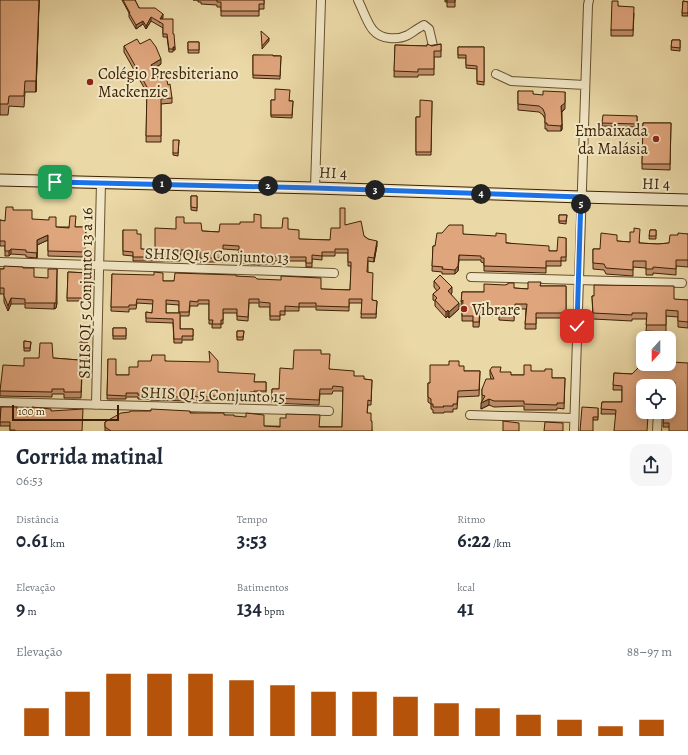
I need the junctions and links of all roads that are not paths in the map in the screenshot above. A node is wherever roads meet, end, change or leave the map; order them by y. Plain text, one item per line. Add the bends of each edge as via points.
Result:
1 (321, 0) edge
2 (358, 0) edge
3 (589, 0) edge
4 (434, 46) edge
5 (496, 74) dead end
6 (585, 85) junction
7 (0, 180) edge
8 (101, 182) junction
9 (315, 188) junction
10 (581, 197) junction
11 (688, 200) edge
12 (0, 262) edge
13 (100, 265) junction
14 (334, 274) dead end
15 (471, 277) dead end
16 (579, 279) junction
17 (682, 283) dead end
18 (0, 402) edge
19 (96, 405) junction
20 (329, 411) dead end
21 (470, 415) dead end
22 (574, 418) junction
23 (658, 419) edge
24 (574, 431) edge
25 (657, 431) edge

1 - 9 street
2 - 4 street via 373,30 379,35 396,38 424,25 429,28
3 - 6 street
5 - 6 street via 511,81
6 - 10 street
7 - 8 street, HI 4
8 - 9 street, HI 4
8 - 13 street, SHIS QI 5 Conjunto 13 a 16
9 - 10 street, HI 4
10 - 11 street, HI 4
10 - 16 street
12 - 13 street, SHIS QI 5 Conjunto 13
13 - 14 street, SHIS QI 5 Conjunto 13
13 - 19 street, SHIS QI 5 Conjunto 13 a 16
15 - 16 street
16 - 17 street
16 - 22 street
18 - 19 street, SHIS QI 5 Conjunto 15
19 - 20 street, SHIS QI 5 Conjunto 15
21 - 22 street
22 - 24 street
23 - 25 street

